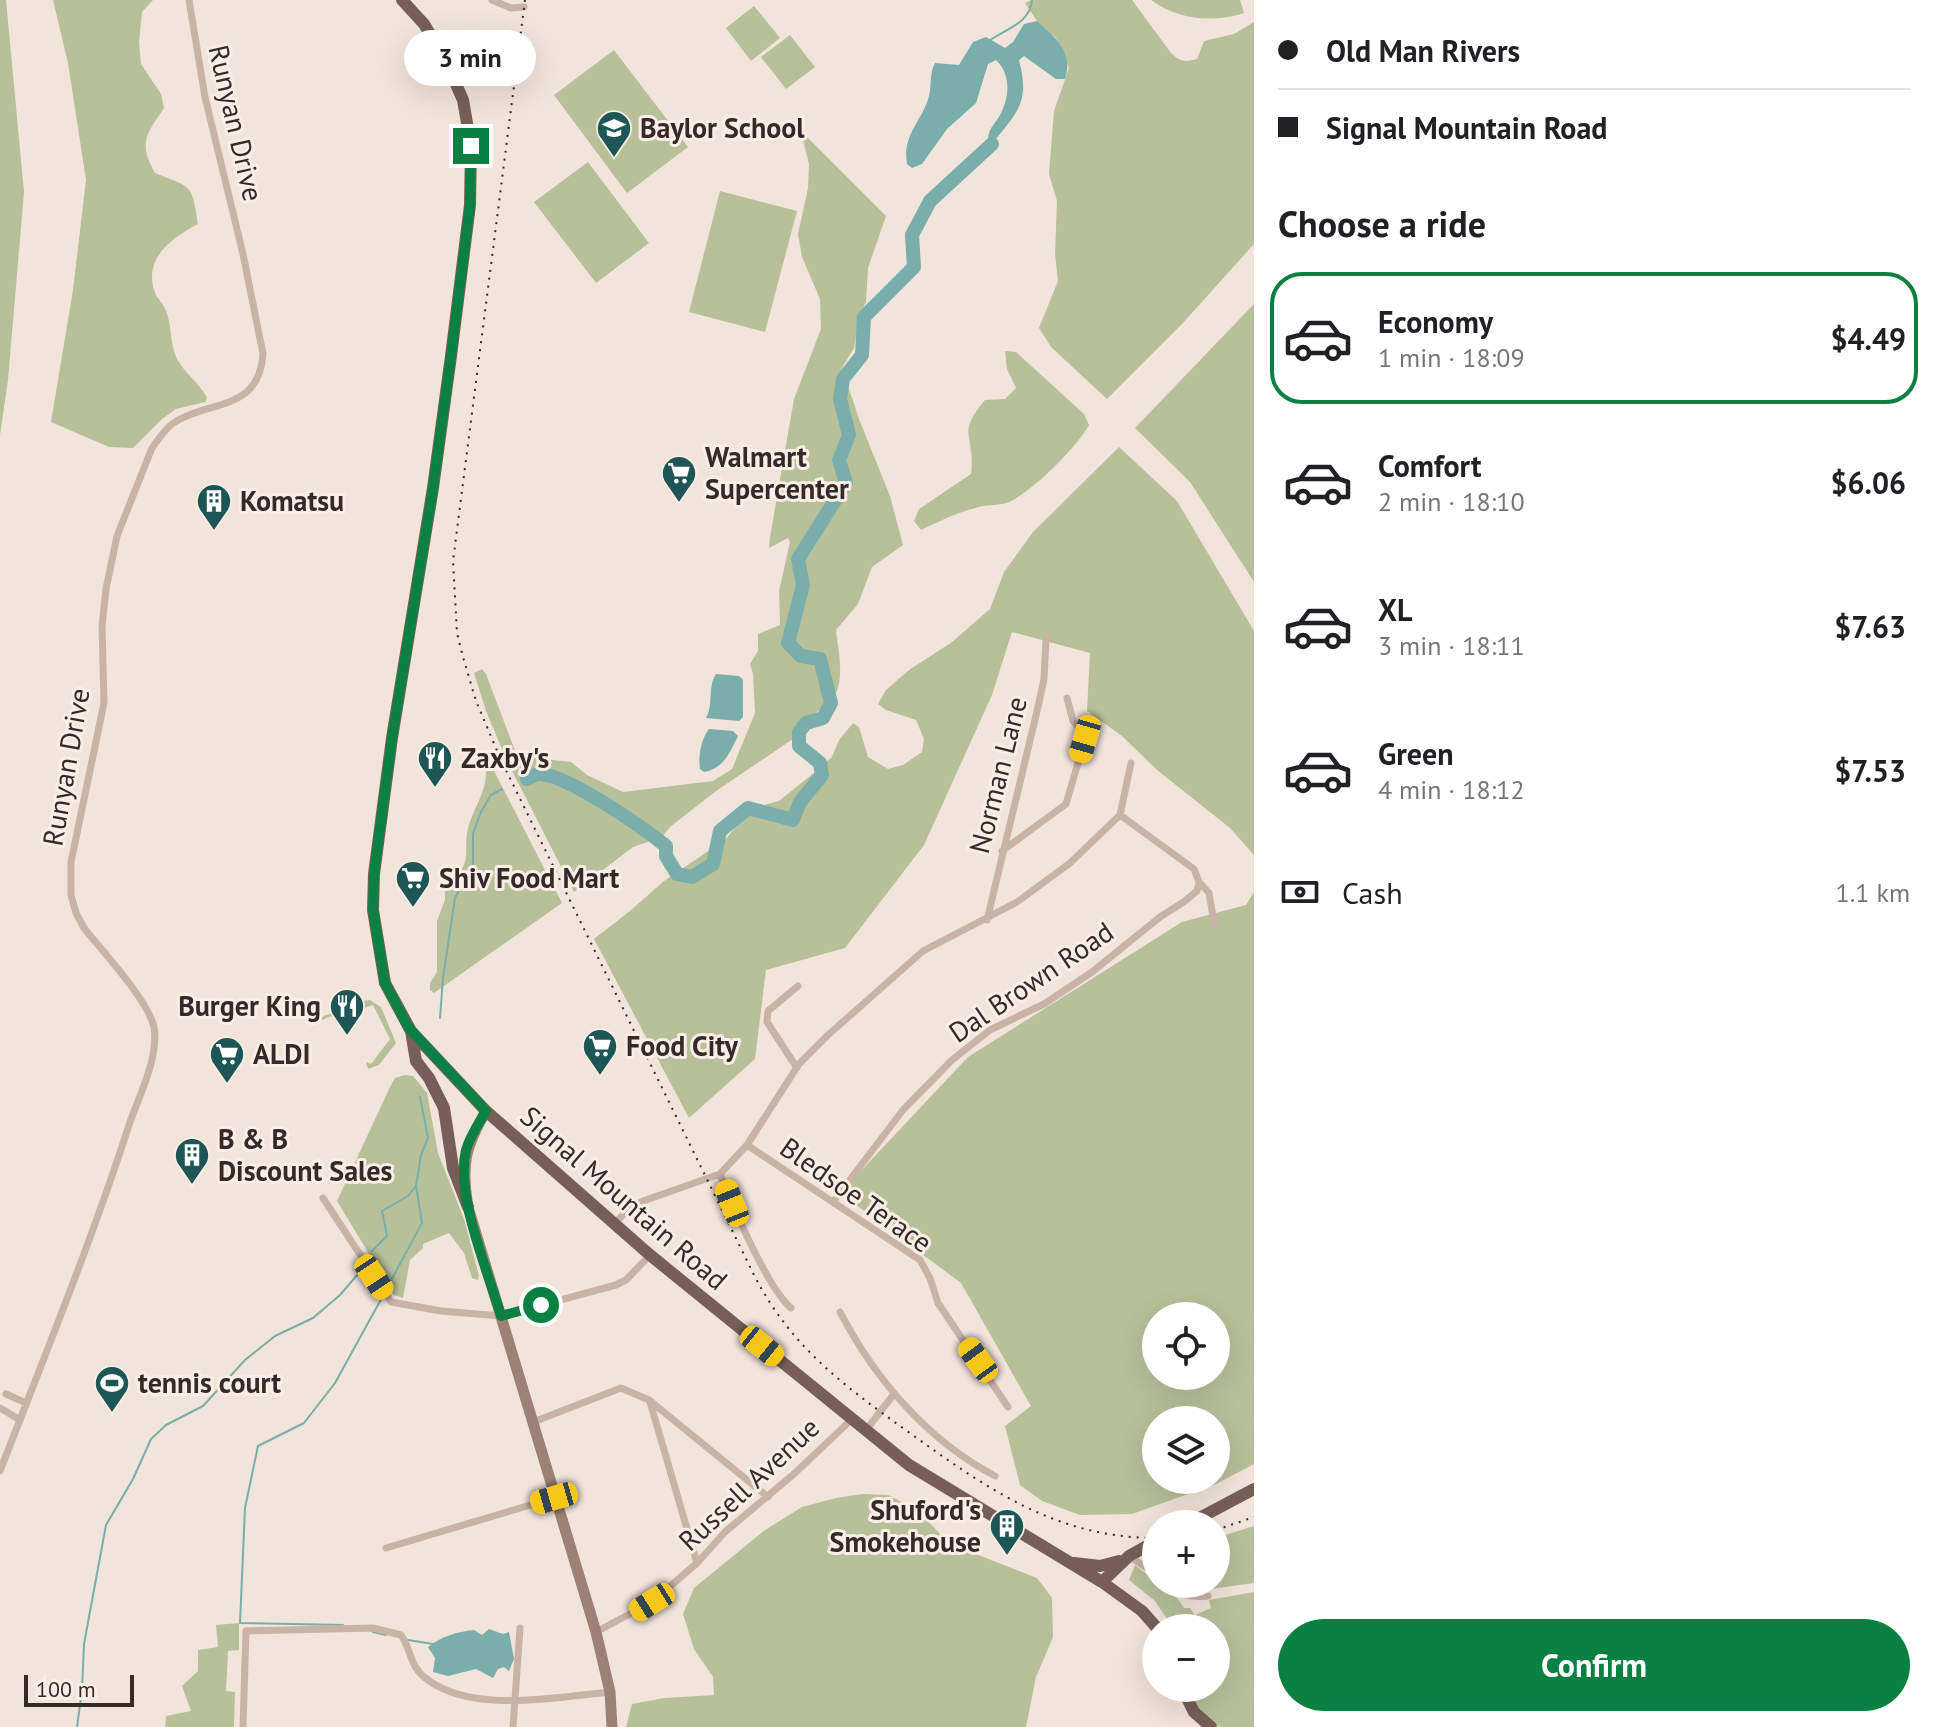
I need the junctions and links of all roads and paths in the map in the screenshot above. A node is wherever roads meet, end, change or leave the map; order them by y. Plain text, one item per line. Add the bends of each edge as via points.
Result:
1 (189, 0) edge
2 (402, 0) edge
3 (492, 0) edge
4 (524, 7) dead end
5 (1046, 639) dead end
6 (1067, 698) dead end
7 (1131, 763) dead end
8 (1120, 815) junction
9 (1002, 851) junction
10 (1199, 882) junction
11 (987, 920) junction
12 (1215, 927) dead end
13 (798, 986) dead end
14 (411, 1031) junction
15 (797, 1068) junction
16 (486, 1111) junction
17 (747, 1145) junction
18 (720, 1174) junction
19 (323, 1198) dead end
20 (833, 1202) junction
21 (468, 1207) junction
22 (614, 1224) junction
23 (650, 1255) junction
24 (791, 1308) dead end
25 (840, 1312) dead end
26 (501, 1316) junction
27 (6, 1394) dead end
28 (894, 1394) junction
29 (649, 1400) junction
30 (26, 1403) junction
31 (1008, 1407) dead end
32 (0, 1408) edge
33 (20, 1420) junction
34 (851, 1420) junction
35 (533, 1422) junction
36 (865, 1431) junction
37 (0, 1471) edge
38 (995, 1476) dead end
39 (1254, 1489) edge
40 (768, 1497) junction
41 (554, 1498) junction
42 (1214, 1510) edge
43 (386, 1548) dead end
44 (1142, 1549) edge
45 (1129, 1556) junction
46 (1070, 1562) junction
47 (697, 1563) junction
48 (1142, 1565) edge
49 (1102, 1582) junction
50 (1145, 1614) edge
51 (520, 1628) dead end
52 (596, 1632) junction
53 (610, 1692) junction
54 (515, 1701) junction
55 (1189, 1702) edge
56 (243, 1727) edge
57 (513, 1727) edge
58 (612, 1727) edge
59 (1211, 1727) edge

1 - 30 street, Runyan Drive via 262,367 253,386 239,398 170,425 159,438 110,562 102,626 104,703 71,862 71,895 84,928 146,1008 154,1036 116,1166
2 - 14 main road, Signal Mountain Road via 445,59 463,100 471,146 470,205 451,356 374,874 373,910 385,983
3 - 4 street
5 - 9 street, Norman Lane via 1044,679
6 - 9 street via 1085,739 1066,804
7 - 8 street
8 - 10 street via 1187,861
8 - 11 street via 1070,863
9 - 11 street, Norman Lane
10 - 12 street via 1209,893
10 - 20 street, Dal Brown Road via 1197,891 1092,972 1044,1004 990,1030 952,1060 903,1110
11 - 15 street via 923,951
13 - 15 street via 768,1011 767,1022
14 - 16 main road, Signal Mountain Road
14 - 21 main road via 416,1061 444,1108 453,1168
15 - 17 street
16 - 21 main road via 467,1148
16 - 22 main road, Signal Mountain Road
17 - 18 street
17 - 20 street, Bledsoe Terace
18 - 22 street via 643,1201
18 - 24 street via 775,1287
19 - 26 street via 391,1302
20 - 31 street, Bledsoe Terace via 920,1260 938,1303
21 - 26 main road
22 - 23 main road, Signal Mountain Road
23 - 26 street via 616,1285
23 - 34 main road, Signal Mountain Road
25 - 28 street
26 - 35 main road
27 - 30 street
28 - 36 street
28 - 38 street via 933,1434
29 - 35 street via 621,1388
29 - 40 street
29 - 47 street
30 - 33 street, Runyan Drive
32 - 33 street
33 - 37 street, Runyan Drive
34 - 36 main road, Signal Mountain Road
34 - 40 street, Russell Avenue
35 - 41 main road
36 - 46 main road, Signal Mountain Road via 909,1465
39 - 42 main road
40 - 47 street, Russell Avenue
41 - 43 street
41 - 52 main road
44 - 45 main road
45 - 46 main road via 1110,1565
45 - 48 street
45 - 49 main road
46 - 49 main road, Signal Mountain Road
47 - 52 street, Russell Avenue via 652,1602
49 - 50 main road, Signal Mountain Road
51 - 54 street
52 - 53 main road
53 - 54 street
53 - 58 main road
54 - 56 street via 440,1688 422,1676 401,1635 373,1628 246,1631
54 - 57 street
55 - 59 main road

